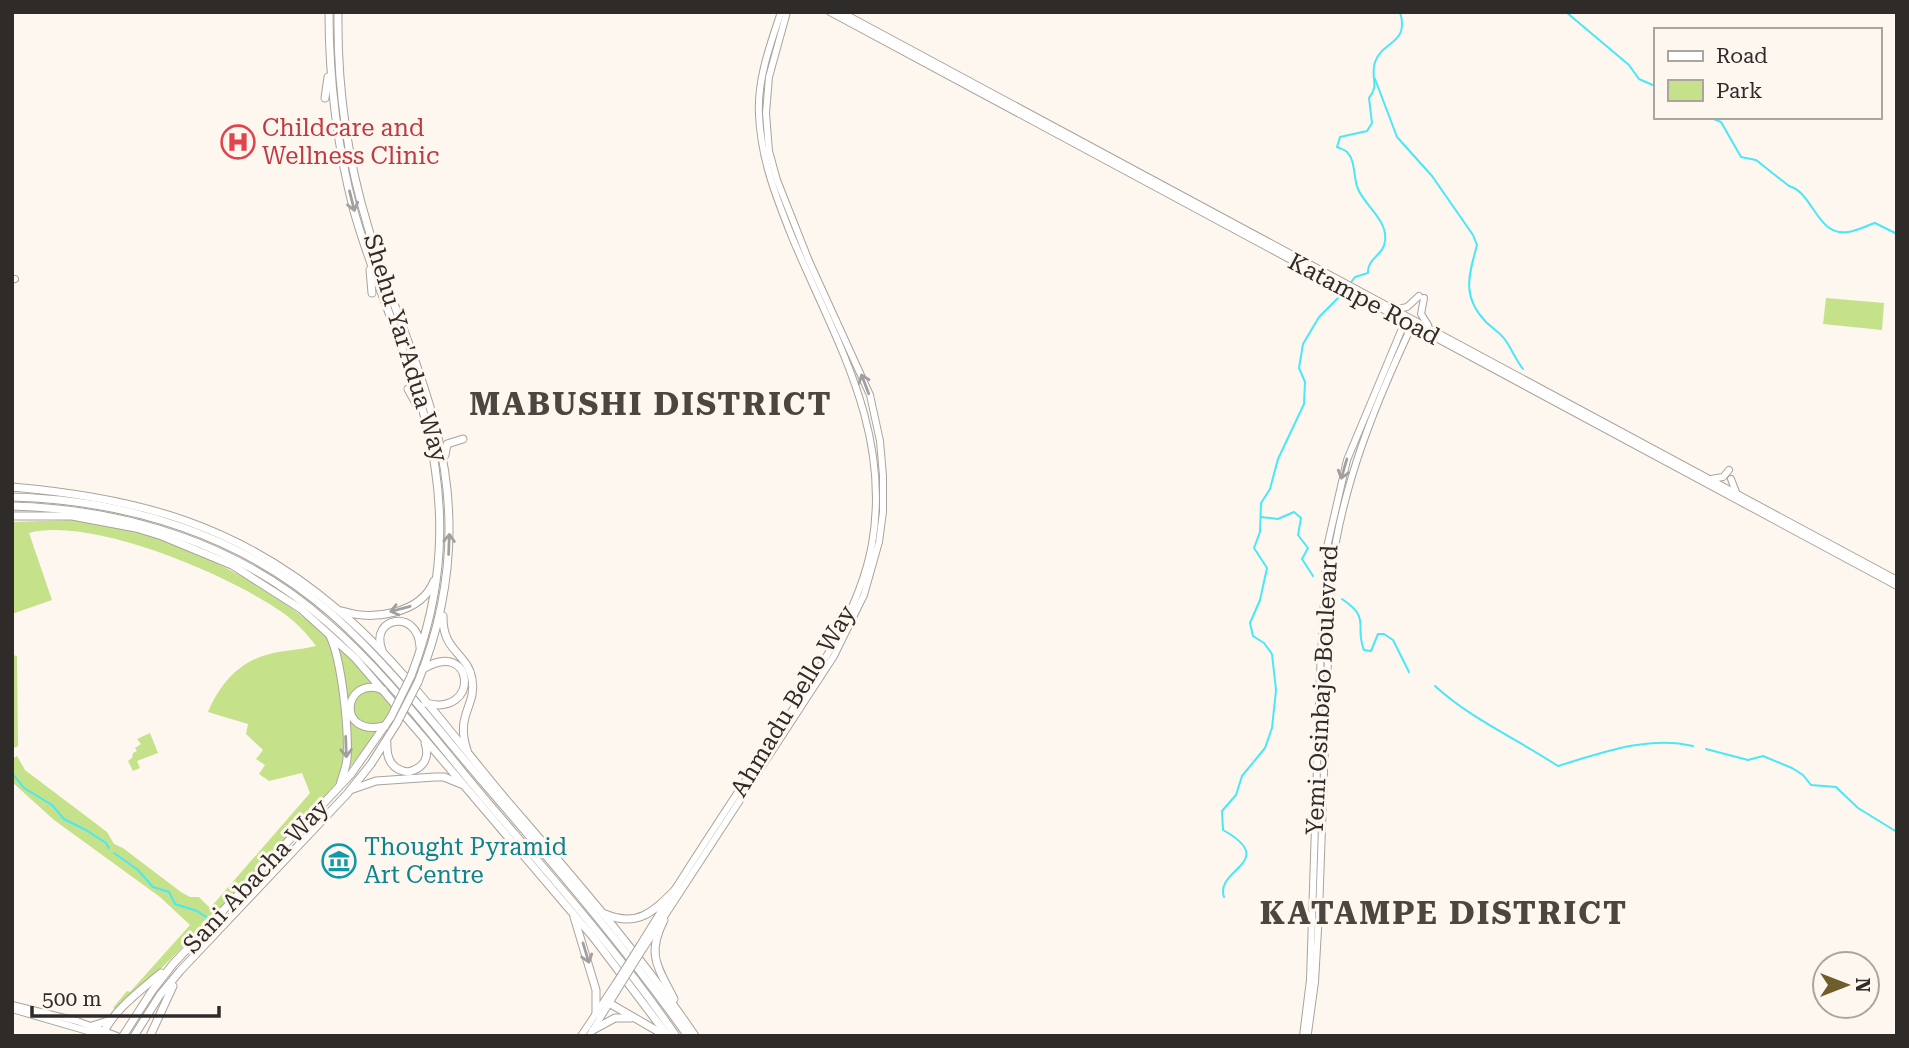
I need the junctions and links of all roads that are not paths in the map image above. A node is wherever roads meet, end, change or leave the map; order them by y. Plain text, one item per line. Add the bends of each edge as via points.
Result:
1 (329, 12) edge
2 (338, 12) edge
3 (781, 12) edge
4 (787, 12) edge
5 (830, 12) edge
6 (841, 12) edge
7 (330, 59) junction
8 (343, 79) dead end
9 (325, 98) dead end
10 (342, 102) junction
11 (367, 252) junction
12 (372, 293) dead end
13 (1395, 312) junction
14 (1411, 321) junction
15 (1401, 331) junction
16 (1429, 331) junction
17 (1404, 344) junction
18 (408, 389) dead end
19 (431, 412) junction
20 (1367, 418) junction
21 (425, 420) junction
22 (1729, 470) dead end
23 (1711, 479) junction
24 (1731, 479) dead end
25 (446, 484) junction
26 (12, 487) edge
27 (1737, 493) junction
28 (12, 497) edge
29 (122, 502) junction
30 (12, 506) edge
31 (140, 513) junction
32 (12, 516) edge
33 (136, 528) junction
34 (168, 531) junction
35 (257, 561) junction
36 (1864, 565) junction
37 (439, 567) junction
38 (256, 571) junction
39 (296, 577) junction
40 (1897, 580) edge
41 (1897, 586) edge
42 (284, 597) junction
43 (443, 604) junction
44 (340, 610) junction
45 (328, 632) junction
46 (420, 652) junction
47 (384, 654) junction
48 (423, 670) junction
49 (383, 690) junction
50 (425, 702) junction
51 (394, 720) junction
52 (386, 726) junction
53 (422, 736) junction
54 (387, 740) junction
55 (468, 754) junction
56 (465, 786) junction
57 (339, 788) junction
58 (347, 794) junction
59 (512, 806) junction
60 (494, 810) junction
61 (521, 827) junction
62 (505, 832) junction
63 (536, 870) junction
64 (558, 884) junction
65 (676, 889) junction
66 (573, 913) junction
67 (605, 914) junction
68 (664, 920) junction
69 (643, 946) junction
70 (654, 950) junction
71 (173, 964) junction
72 (180, 971) junction
73 (597, 994) junction
74 (607, 1002) junction
75 (12, 1007) edge
76 (680, 1013) junction
77 (596, 1014) junction
78 (633, 1018) junction
79 (111, 1019) junction
80 (94, 1031) edge
81 (591, 1033) edge
82 (107, 1034) edge
83 (123, 1036) edge
84 (134, 1036) edge
85 (150, 1036) edge
86 (581, 1036) edge
87 (667, 1036) edge
88 (676, 1036) edge
89 (688, 1036) edge
90 (695, 1036) edge
91 (1305, 1036) edge

1 - 7 highway, Shehu Yar'Adua Way
2 - 10 highway, Shehu Yar'Adua Way
3 - 65 main road, Ahmadu Bello Way via 760,89 764,158 866,413 875,477 872,542 842,628
68 -> 4 main road, Ahmadu Bello Way via 849,629 869,579 880,531 883,467 870,395 809,261 769,151 768,85
5 - 13 main road, Katampe Road
6 - 13 main road, Katampe Road
7 - 9 highway
7 -> 11 highway, Shehu Yar'Adua Way via 342,157
8 - 10 highway
10 - 19 highway, Shehu Yar'Adua Way via 367,223
11 - 12 highway
11 - 21 highway, Shehu Yar'Adua Way
13 - 14 main road, Katampe Road
13 - 15 main road
13 - 16 main road via 1421,297 1421,314
14 - 15 main road, Yemi Osinbajo Boulevard
14 - 16 main road, Katampe Road
14 - 17 main road, Yemi Osinbajo Boulevard
15 - 20 main road, Yemi Osinbajo Boulevard
16 - 17 main road via 1415,333
16 - 23 main road, Katampe Road
16 - 36 main road, Katampe Road
17 - 20 main road, Yemi Osinbajo Boulevard
18 - 21 highway
19 - 25 highway, Shehu Yar'Adua Way
19 - 25 highway via 443,438 462,438 445,447
20 - 91 main road, Yemi Osinbajo Boulevard via 1342,507 1331,573 1319,916 1315,982
21 - 37 highway, Shehu Yar'Adua Way via 439,493
22 - 23 main road via 1723,477
23 - 27 main road, Katampe Road
24 - 27 main road
43 -> 25 highway, Shehu Yar'Adua Way via 449,545
26 - 29 highway
27 - 36 main road, Katampe Road
28 - 31 highway via 72,500
29 - 31 highway
29 - 39 highway via 216,532
30 - 34 highway via 99,513
31 - 35 highway via 214,539
32 - 33 highway via 72,516
33 - 34 highway
33 - 42 highway via 222,560
34 - 38 highway
35 - 39 highway
35 - 61 highway via 308,594 360,641
36 - 40 main road, Katampe Road
36 - 41 main road, Katampe Road
37 -> 44 highway via 430,590 411,607 368,616
37 - 46 highway, Shehu Yar'Adua Way
38 - 42 highway
38 - 60 highway via 303,602 354,647
39 - 44 highway
42 - 45 highway
43 - 48 highway, Shehu Yar'Adua Way
43 - 55 highway via 444,632 468,666 473,682 462,725
44 - 47 highway
45 - 49 highway
45 -> 57 highway via 338,654 346,740
46 - 47 highway via 416,629 399,621 387,624 380,634
46 - 51 highway, Shehu Yar'Adua Way, bridge
47 - 50 highway
48 - 50 highway via 450,661 460,667 465,681 461,694 448,704
48 - 51 highway, Shehu Yar'Adua Way, bridge
49 - 52 highway via 359,690 350,707 358,725 369,729
49 - 53 highway
50 - 55 highway
51 - 52 highway, Sani Abacha Way
51 - 54 highway, Sani Abacha Way
52 - 57 highway, Sani Abacha Way
53 - 54 highway via 427,760 408,772 391,764
53 - 56 highway
54 - 58 highway, Sani Abacha Way
55 - 59 highway
56 - 58 highway via 444,777 402,779 368,783
56 - 62 highway
57 - 71 highway, Sani Abacha Way
58 - 72 highway, Sani Abacha Way
59 - 61 highway
59 - 67 highway
60 - 62 highway
60 - 64 highway
61 - 89 highway via 630,957
62 - 63 highway
63 - 64 highway
63 - 66 highway
64 - 88 highway
65 - 67 highway via 660,906 637,918 624,920
65 - 69 main road, Ahmadu Bello Way
66 -> 73 highway
66 - 87 highway
67 - 76 highway
68 - 69 main road, Ahmadu Bello Way
68 - 70 highway
69 - 70 highway
69 - 74 main road, Ahmadu Bello Way, bridge
70 - 76 highway
71 - 79 highway
71 - 83 highway, Sani Abacha Way
72 - 84 highway, Sani Abacha Way
72 - 85 highway
73 - 74 highway
73 - 77 highway
74 - 77 main road, Ahmadu Bello Way
74 - 78 highway
74 - 81 main road, Ahmadu Bello Way
75 - 80 main road
76 - 90 highway
77 - 86 main road, Ahmadu Bello Way
78 - 81 highway via 615,1018
78 - 87 highway
79 - 80 highway
79 - 82 highway
80 - 82 main road

